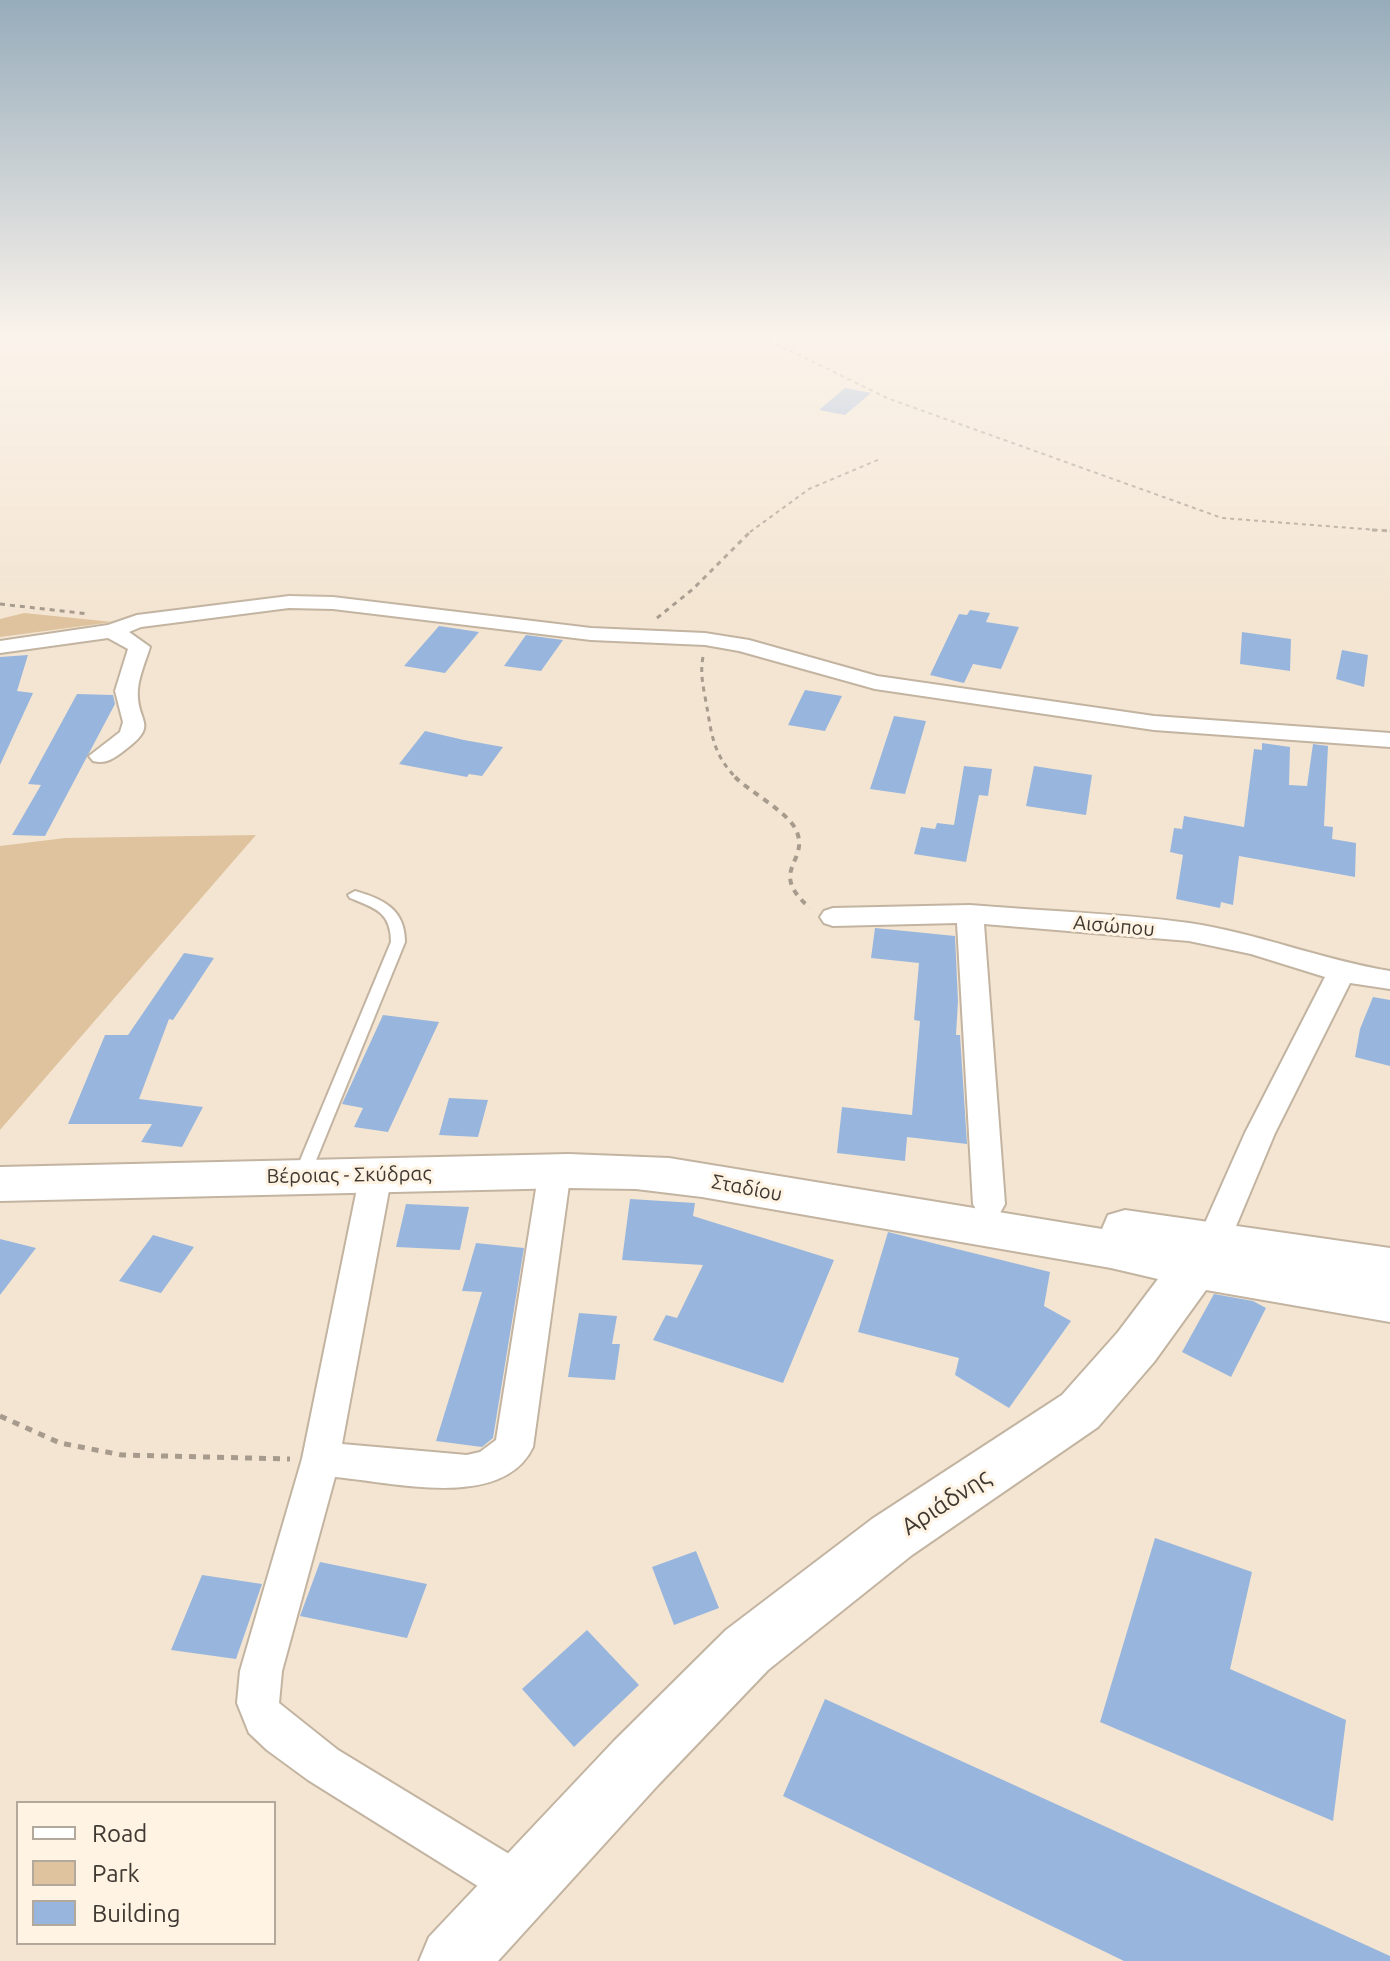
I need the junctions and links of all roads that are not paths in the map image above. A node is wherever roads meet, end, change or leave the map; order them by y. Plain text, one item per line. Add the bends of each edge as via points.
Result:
1 (112, 631) junction
2 (0, 647) edge
3 (1390, 740) edge
4 (101, 756) dead end
5 (355, 895) dead end
6 (970, 914) junction
7 (833, 917) road end
8 (1341, 972) junction
9 (1390, 980) edge
10 (555, 1170) junction
11 (376, 1174) junction
12 (302, 1176) junction
13 (699, 1178) junction
14 (0, 1184) edge
15 (989, 1204) junction
16 (1204, 1254) junction
17 (1390, 1267) edge
18 (1390, 1302) edge
19 (321, 1459) junction
20 (521, 1887) junction
21 (453, 1961) edge

1 - 2 street
1 - 3 street via 137,621 303,602 591,634 705,639 875,682 1027,705 1154,723
1 - 4 street via 139,647 126,691 134,722 131,735
5 - 12 lane via 395,917 398,942
6 - 7 street, Αισώπου
6 - 8 street, Αισώπου via 1189,932
6 - 15 street
8 - 9 street, Αισώπου
8 - 16 street, Αριάδνης
10 - 11 main road, Βέροιας - Σκύδρας
10 - 13 main road, Βέροιας - Σκύδρας
10 - 19 street via 514,1447 505,1459 467,1472
11 - 12 main road, Βέροιας - Σκύδρας
11 - 19 street
12 - 14 main road, Βέροιας - Σκύδρας
13 - 15 main road, Σταδίου via 740,1170
13 - 16 main road, Σταδίου via 1111,1249
15 - 16 main road, Σταδίου
16 - 17 main road, Σταδίου
16 - 18 main road, Σταδίου
16 - 20 main road, Αριάδνης via 1136,1347 1080,1411 892,1537 747,1650
19 - 20 street via 261,1671 260,1709 302,1751
20 - 21 main road, Αριάδνης

